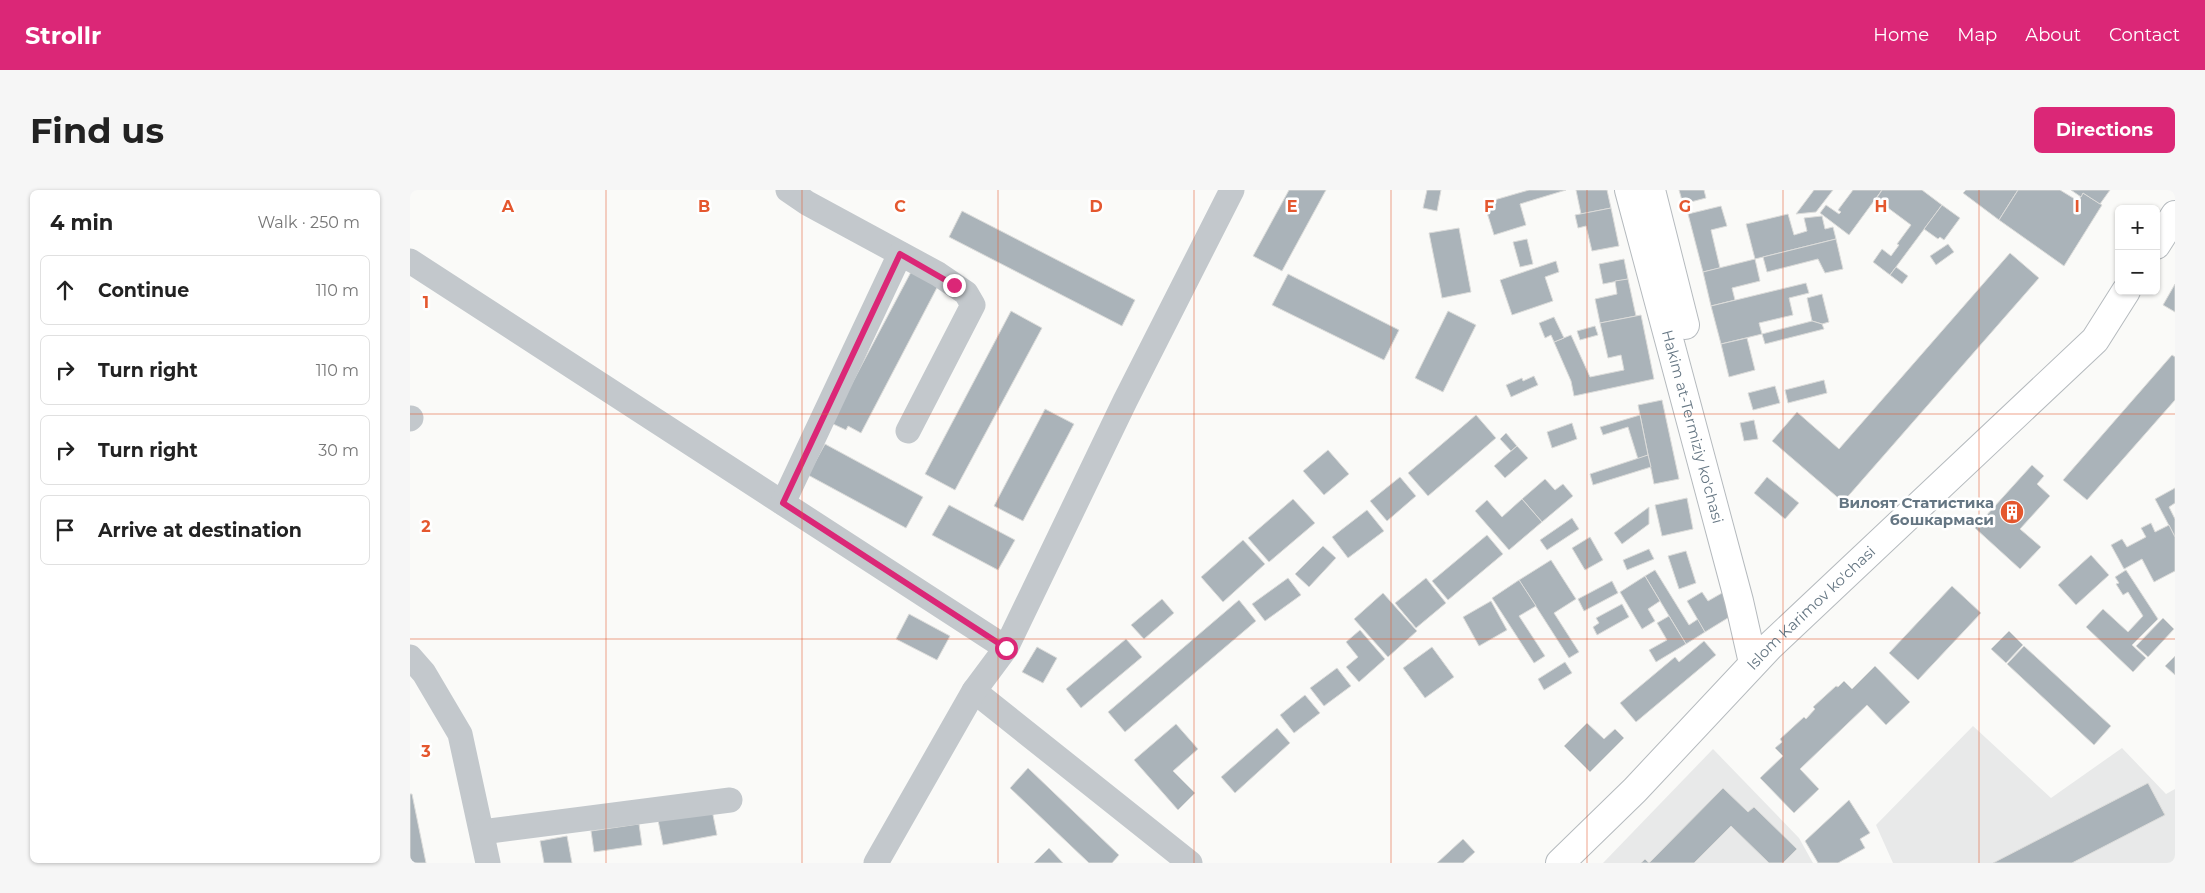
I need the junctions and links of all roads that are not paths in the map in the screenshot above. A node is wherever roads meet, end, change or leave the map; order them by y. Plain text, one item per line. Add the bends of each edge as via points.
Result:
1 (1232, 190) edge
2 (1629, 190) edge
3 (1651, 190) edge
4 (803, 194) edge
5 (2175, 216) edge
6 (2160, 239) edge
7 (900, 254) junction
8 (410, 261) edge
9 (2123, 295) edge
10 (908, 431) dead end
11 (783, 503) junction
12 (1006, 648) junction
13 (1762, 655) junction
14 (410, 657) edge
15 (974, 691) junction
16 (730, 800) dead end
17 (482, 832) junction
18 (488, 863) edge
19 (876, 863) edge
20 (1190, 863) edge
21 (1560, 863) edge

1 - 12 street via 1125,401
2 - 13 main road, Hakim at-Termiziy ko'chasi via 1737,591
3 - 13 main road, Hakim at-Termiziy ko'chasi
4 - 7 street
5 - 6 main road
7 - 10 street via 966,293 973,305
7 - 11 street
8 - 11 street
9 - 13 main road, Islom Karimov ko'chasi via 2095,340
11 - 12 street
12 - 15 street
13 - 21 main road, Islom Karimov ko'chasi via 1635,790
14 - 17 street via 424,673 460,734
15 - 19 street
15 - 20 street
16 - 17 street
17 - 18 street

